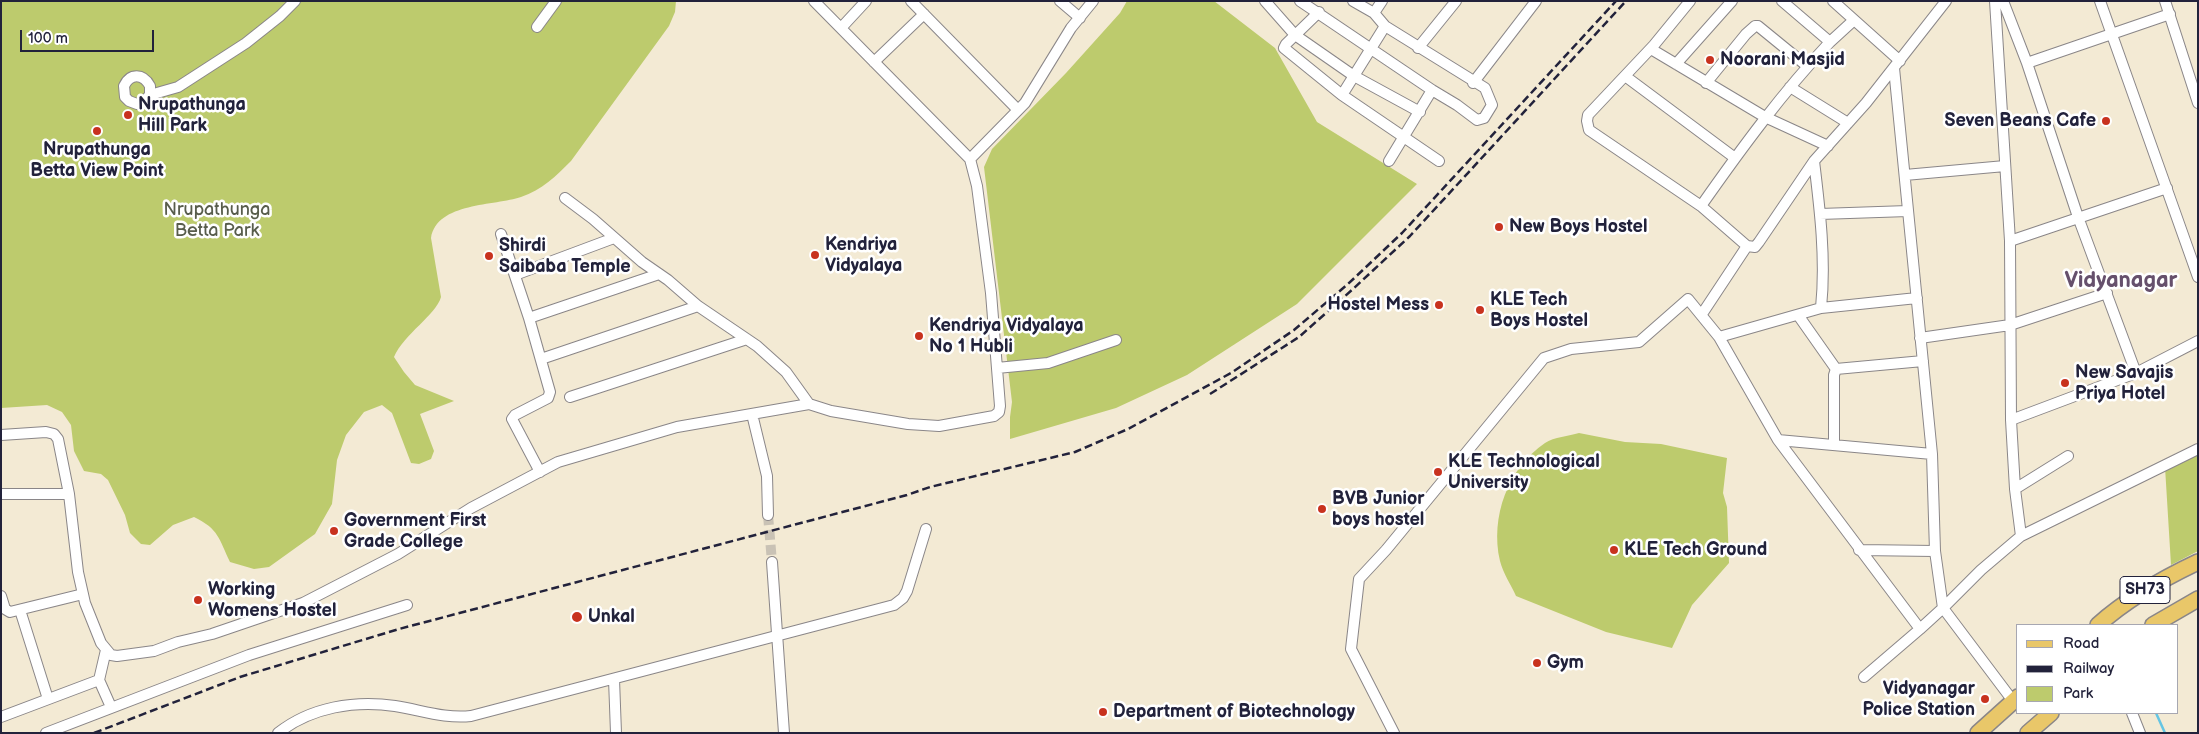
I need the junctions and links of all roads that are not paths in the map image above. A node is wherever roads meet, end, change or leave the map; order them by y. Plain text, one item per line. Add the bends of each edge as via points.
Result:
1 (296, 1) edge
2 (556, 1) edge
3 (814, 1) edge
4 (866, 1) edge
5 (912, 1) edge
6 (1060, 1) edge
7 (1093, 1) edge
8 (1265, 1) edge
9 (1300, 1) edge
10 (1353, 1) edge
11 (1382, 1) edge
12 (1456, 1) edge
13 (1536, 1) edge
14 (1690, 1) edge
15 (1732, 1) edge
16 (1782, 1) edge
17 (1833, 1) edge
18 (1946, 1) edge
19 (1995, 1) edge
20 (2002, 1) edge
21 (2100, 1) edge
22 (2165, 1) edge
23 (1319, 12) junction
24 (1374, 13) junction
25 (924, 14) junction
26 (2170, 14) junction
27 (1080, 18) junction
28 (1854, 20) junction
29 (1385, 26) junction
30 (537, 27) dead end
31 (841, 28) junction
32 (2110, 33) junction
33 (1295, 35) junction
34 (1830, 42) junction
35 (1418, 48) junction
36 (1651, 49) junction
37 (1371, 50) junction
38 (874, 62) junction
39 (2027, 62) junction
40 (1676, 64) junction
41 (1897, 65) junction
42 (1807, 66) junction
43 (1354, 76) junction
44 (1625, 76) junction
45 (1473, 83) junction
46 (1706, 83) junction
47 (1790, 87) junction
48 (1432, 90) junction
49 (150, 95) dead end
50 (1342, 95) junction
51 (2198, 102) edge
52 (1018, 110) junction
53 (1420, 112) junction
54 (1765, 117) junction
55 (1848, 123) junction
56 (1404, 139) junction
57 (1828, 146) junction
58 (1735, 158) junction
59 (970, 159) junction
60 (1439, 161) dead end
61 (1814, 161) junction
62 (1389, 162) dead end
63 (2005, 166) junction
64 (1905, 175) junction
65 (2167, 188) junction
66 (564, 198) dead end
67 (1701, 206) junction
68 (1908, 211) junction
69 (1820, 214) junction
70 (2078, 217) junction
71 (500, 234) dead end
72 (614, 238) junction
73 (2010, 241) junction
74 (1747, 246) junction
75 (659, 274) junction
76 (515, 275) junction
77 (2198, 277) edge
78 (2107, 293) junction
79 (1917, 298) junction
80 (698, 306) junction
81 (1822, 308) junction
82 (1702, 314) junction
83 (1798, 315) junction
84 (529, 318) junction
85 (2010, 325) junction
86 (1719, 337) junction
87 (1920, 338) junction
88 (747, 339) junction
89 (1116, 340) dead end
90 (2198, 341) edge
91 (541, 359) junction
92 (1923, 361) junction
93 (997, 368) junction
94 (1836, 369) junction
95 (2136, 373) junction
96 (570, 397) dead end
97 (810, 404) junction
98 (752, 414) junction
99 (2011, 420) junction
100 (1, 435) edge
101 (1778, 440) junction
102 (1834, 445) junction
103 (2198, 449) edge
104 (1932, 454) junction
105 (2068, 456) dead end
106 (540, 472) junction
107 (2015, 489) junction
108 (1, 494) edge
109 (68, 494) junction
110 (768, 515) tunnel mouth
111 (926, 530) dead end
112 (2021, 536) junction
113 (1860, 550) junction
114 (1935, 551) junction
115 (772, 562) tunnel mouth
116 (2198, 562) edge
117 (83, 594) junction
118 (1, 596) edge
119 (2198, 599) edge
120 (406, 605) dead end
121 (1943, 608) junction
122 (20, 610) junction
123 (2099, 624) edge
124 (2155, 624) edge
125 (1920, 629) junction
126 (778, 634) junction
127 (106, 650) junction
128 (1864, 677) dead end
129 (614, 679) junction
130 (99, 680) junction
131 (48, 699) junction
132 (2016, 699) edge
133 (111, 707) junction
134 (2050, 714) edge
135 (2132, 714) edge
136 (1, 717) edge
137 (46, 733) edge
138 (278, 733) edge
139 (616, 733) edge
140 (784, 733) edge
141 (1394, 733) edge
142 (1978, 733) edge
143 (2028, 733) edge
144 (2140, 733) edge

1 - 49 street via 246,43 178,87
2 - 30 street
3 - 31 street
4 - 31 street
5 - 25 street
6 - 27 street
7 - 27 street
8 - 33 street
9 - 23 street
10 - 24 street
11 - 24 street
12 - 35 street
13 - 45 street
14 - 36 street
15 - 40 street
16 - 34 street
17 - 28 street
18 - 41 street
19 - 63 street
20 - 39 street
21 - 32 street
22 - 26 street
23 - 33 street
23 - 37 street
24 - 29 street
25 - 38 street
25 - 52 street
26 - 32 street
26 - 51 street
27 - 52 street
28 - 34 street
28 - 41 street
29 - 35 street
29 - 37 street
31 - 38 street
32 - 39 street
32 - 65 street
33 - 43 street
33 - 50 street via 1285,45 1285,50
34 - 42 street
35 - 45 street
36 - 40 street
36 - 44 street
37 - 43 street
37 - 48 street
38 - 59 street
39 - 70 street
40 - 46 street
41 - 55 street
41 - 64 street
42 - 46 street via 1755,26
42 - 47 street
43 - 50 street
43 - 53 street
44 - 58 street
44 - 67 street via 1588,115 1589,130
45 - 48 street via 1485,88 1492,105 1479,121
46 - 54 street
47 - 54 street
47 - 55 street
48 - 53 street
50 - 56 street
52 - 59 street
53 - 56 street
54 - 57 street
54 - 58 street
55 - 57 street
56 - 60 street
56 - 62 street
57 - 61 street
58 - 67 street
59 - 93 street via 977,186
61 - 69 street
61 - 74 street via 1759,242 1755,247
63 - 64 street
63 - 73 street
64 - 68 street
65 - 70 street
65 - 77 street
66 - 72 street
67 - 74 street
68 - 69 street
68 - 79 street
69 - 81 street
70 - 73 street
70 - 78 street
71 - 76 street
72 - 75 street
72 - 76 street
73 - 85 street
74 - 82 street
75 - 80 street
75 - 84 street
76 - 84 street
78 - 85 street
78 - 95 street
79 - 81 street
79 - 87 street
80 - 88 street
80 - 91 street
81 - 83 street
82 - 86 street
82 - 141 street via 1688,299 1639,342 1571,349 1544,358 1359,579 1351,649
83 - 86 street
83 - 94 street
84 - 91 street
85 - 87 street
85 - 99 street
86 - 101 street
87 - 92 street
88 - 96 street
88 - 97 street via 786,372
89 - 93 street via 1048,363
90 - 95 street
91 - 106 street via 549,396 512,419
92 - 94 street
92 - 104 street
93 - 97 street via 999,412 971,422 939,426 908,424 831,411
94 - 102 street
95 - 99 street
97 - 98 street
98 - 106 street via 677,427 558,462
98 - 110 street via 767,476
99 - 107 street
100 - 109 street via 46,432 56,436
101 - 102 street
101 - 113 street
102 - 104 street
103 - 112 street
104 - 114 street
105 - 107 street
106 - 127 street via 471,508 398,554 303,603 154,651 117,656
107 - 112 street
108 - 109 street
109 - 117 street
111 - 126 street via 907,591 898,602
112 - 121 street
113 - 114 street
113 - 125 street
114 - 121 street
115 - 126 street
116 - 123 main road, SH73 via 2148,588
117 - 122 street
117 - 127 street
118 - 122 street via 7,611
119 - 124 main road, SH73
120 - 133 street via 249,655
121 - 125 street
121 - 132 street
122 - 131 street
125 - 128 street
126 - 129 street
126 - 140 street
127 - 130 street
129 - 138 street via 471,716 448,717 394,706 337,706 318,711
129 - 139 street
130 - 131 street
130 - 133 street
131 - 136 street
132 - 142 main road
133 - 137 street
134 - 143 main road
135 - 144 street

